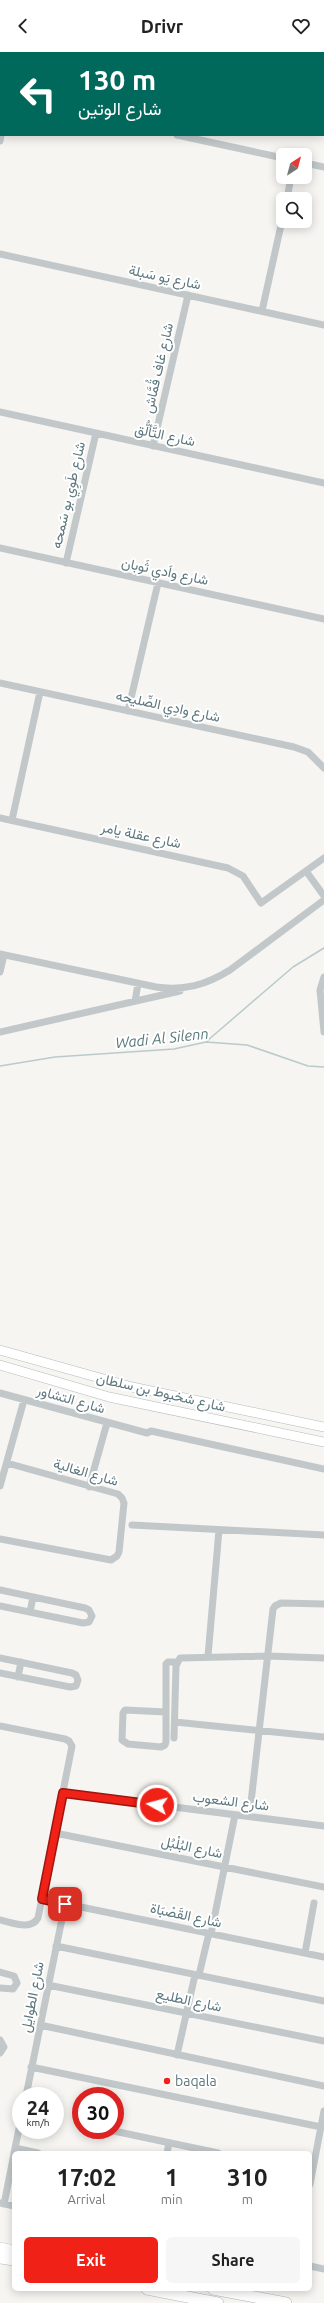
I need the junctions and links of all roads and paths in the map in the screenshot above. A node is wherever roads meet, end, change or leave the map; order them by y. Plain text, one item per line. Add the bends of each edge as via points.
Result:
1 (182, 136) edge
2 (276, 156) edge
3 (312, 164) edge
4 (324, 167) edge
5 (280, 228) edge
6 (0, 254) edge
7 (188, 295) junction
8 (262, 312) junction
9 (324, 325) edge
10 (0, 412) edge
11 (96, 433) junction
12 (153, 446) junction
13 (324, 483) edge
14 (0, 548) edge
15 (66, 562) junction
16 (158, 583) junction
17 (324, 619) edge
18 (0, 683) edge
19 (40, 692) junction
20 (128, 711) junction
21 (324, 768) edge
22 (0, 818) edge
23 (12, 820) junction
24 (324, 858) edge
25 (306, 871) junction
26 (324, 896) edge
27 (324, 900) edge
28 (2, 954) edge
29 (0, 972) edge
30 (324, 977) edge
31 (138, 984) junction
32 (189, 988) junction
33 (135, 1001) junction
34 (0, 1032) edge
35 (324, 1032) edge
36 (0, 1350) edge
37 (0, 1365) edge
38 (0, 1393) edge
39 (24, 1400) junction
40 (107, 1423) junction
41 (324, 1427) edge
42 (324, 1442) edge
43 (7, 1463) junction
44 (324, 1469) edge
45 (0, 1486) edge
46 (90, 1486) junction
47 (132, 1525) dead end
48 (219, 1530) junction
49 (324, 1535) edge
50 (0, 1539) edge
51 (0, 1590) edge
52 (33, 1597) junction
53 (324, 1604) edge
54 (0, 1606) edge
55 (30, 1612) junction
56 (208, 1656) junction
57 (268, 1656) junction
58 (0, 1658) edge
59 (324, 1658) edge
60 (21, 1662) junction
61 (176, 1662) junction
62 (0, 1673) edge
63 (18, 1677) junction
64 (166, 1712) junction
65 (174, 1722) junction
66 (0, 1726) edge
67 (259, 1730) junction
68 (324, 1737) edge
69 (174, 1738) dead end
70 (63, 1793) junction
71 (251, 1802) dead end
72 (235, 1815) junction
73 (324, 1826) edge
74 (55, 1833) junction
75 (224, 1867) junction
76 (324, 1887) edge
77 (42, 1899) junction
78 (314, 1903) dead end
79 (65, 1904) junction
80 (0, 1920) edge
81 (210, 1933) junction
82 (56, 1946) junction
83 (305, 1953) junction
84 (324, 1957) edge
85 (0, 1972) edge
86 (197, 1975) junction
87 (48, 1985) junction
88 (0, 1988) edge
89 (324, 2001) edge
90 (186, 2013) junction
91 (40, 2025) junction
92 (0, 2040) edge
93 (324, 2041) edge
94 (0, 2053) edge
95 (177, 2055) junction
96 (32, 2067) junction
97 (324, 2086) edge
98 (28, 2087) edge
99 (324, 2111) edge
100 (321, 2127) junction
101 (124, 2133) edge
102 (17, 2139) edge
103 (169, 2143) junction
104 (15, 2151) edge
105 (167, 2151) edge
106 (208, 2151) edge
107 (12, 2164) edge
108 (312, 2174) edge
109 (2, 2204) edge
110 (12, 2206) edge
111 (0, 2248) edge
112 (12, 2251) edge
113 (0, 2258) edge
114 (12, 2260) edge
115 (312, 2266) edge
116 (324, 2269) edge
117 (157, 2291) edge
118 (223, 2291) edge
119 (218, 2303) edge
120 (286, 2303) edge

1 - 2 street
3 - 4 street
5 - 8 street
6 - 7 street, شارع يَو سَبلة
7 - 8 street, شارع يَو سَبلة
7 - 12 street, شارع غاف قُمَّاش
8 - 9 street, شارع يَو سَبلة
10 - 11 street, شارع التَّألُّق
11 - 12 street, شارع التَّألُّق
11 - 15 street, شارع طَوِي بو سَمحه
12 - 13 street, شارع التَّألُّق
14 - 15 street, شارع واَدي ثَوبان
15 - 16 street, شارع واَدي ثَوبان
16 - 17 street, شارع واَدي ثَوبان
16 - 20 street
18 - 19 street, شارع وادِي الصِّليحه
19 - 20 street, شارع وادِي الصِّليحه
19 - 23 street
20 - 21 street, شارع وادِي الصِّليحه via 294,747 308,752
22 - 23 street, شارع عقلة يامر
23 - 25 street, شارع عقلة يامر via 228,868 243,876 261,903
24 - 25 street
25 - 26 street
27 - 32 street via 226,973 205,984
28 - 29 street
28 - 31 street
30 - 35 street via 320,985
31 - 32 street via 168,989
31 - 33 street
32 - 33 street
33 - 34 street
36 - 41 main road, شارع شخبوط بن سلطان via 132,1387
37 - 42 main road, شارع شخبوط بن سلطان via 109,1397
38 - 39 street, شارع التشاور
39 - 40 street, شارع التشاور
39 - 43 street
40 - 44 street, شارع التشاور
40 - 46 street
43 - 45 street
43 - 46 street, شارع الغالية
46 - 50 street, شارع الغالية via 118,1494 124,1500 119,1552 114,1559
47 - 48 street
48 - 49 street
48 - 56 street
51 - 52 street
52 - 55 street
52 - 55 street via 87,1609 92,1614 87,1623 83,1623
53 - 57 street via 281,1603 275,1606
54 - 55 street
56 - 57 street
56 - 61 street via 182,1657
57 - 59 street
57 - 67 street
58 - 60 street
60 - 63 street
60 - 63 street via 74,1673 78,1682 76,1686 70,1687
61 - 64 street via 166,1664
61 - 65 street
62 - 63 street
64 - 64 street via 164,1747 128,1744 122,1740 125,1710
65 - 67 street
65 - 69 street
66 - 70 street via 69,1741 72,1749
67 - 68 street
67 - 71 street
70 - 72 street, شارع الشعوب
70 - 74 street
72 - 73 street, شارع الشعوب
72 - 75 street
74 - 75 street, شارع البُلْبُل
74 - 77 street
75 - 76 street, شارع البُلْبُل
75 - 81 street
77 - 79 street, شارع القَصْبَاة
77 - 80 street via 34,1924
78 - 83 street
79 - 81 street, شارع القَصْبَاة
79 - 82 street, شارع الطوايل
81 - 83 street, شارع القَصْبَاة
81 - 86 street
82 - 86 street
82 - 87 street, شارع الطوايل
83 - 84 street, شارع القَصْبَاة
85 - 88 street via 14,1976 17,1983 13,1989
86 - 89 street
86 - 90 street
87 - 90 street, شارع الطليع
87 - 91 street, شارع الطوايل
90 - 93 street, شارع الطليع
90 - 95 street
91 - 95 street
91 - 96 street, شارع الطوايل
92 - 94 street via 4,2047
95 - 97 street
96 - 98 street, شارع الطوايل
96 - 100 street
99 - 100 street
100 - 108 street
101 - 103 street
102 - 104 street
103 - 105 street
103 - 106 street
107 - 109 street
109 - 110 street
111 - 112 highway
113 - 114 highway
115 - 116 street
117 - 119 highway
118 - 120 highway

